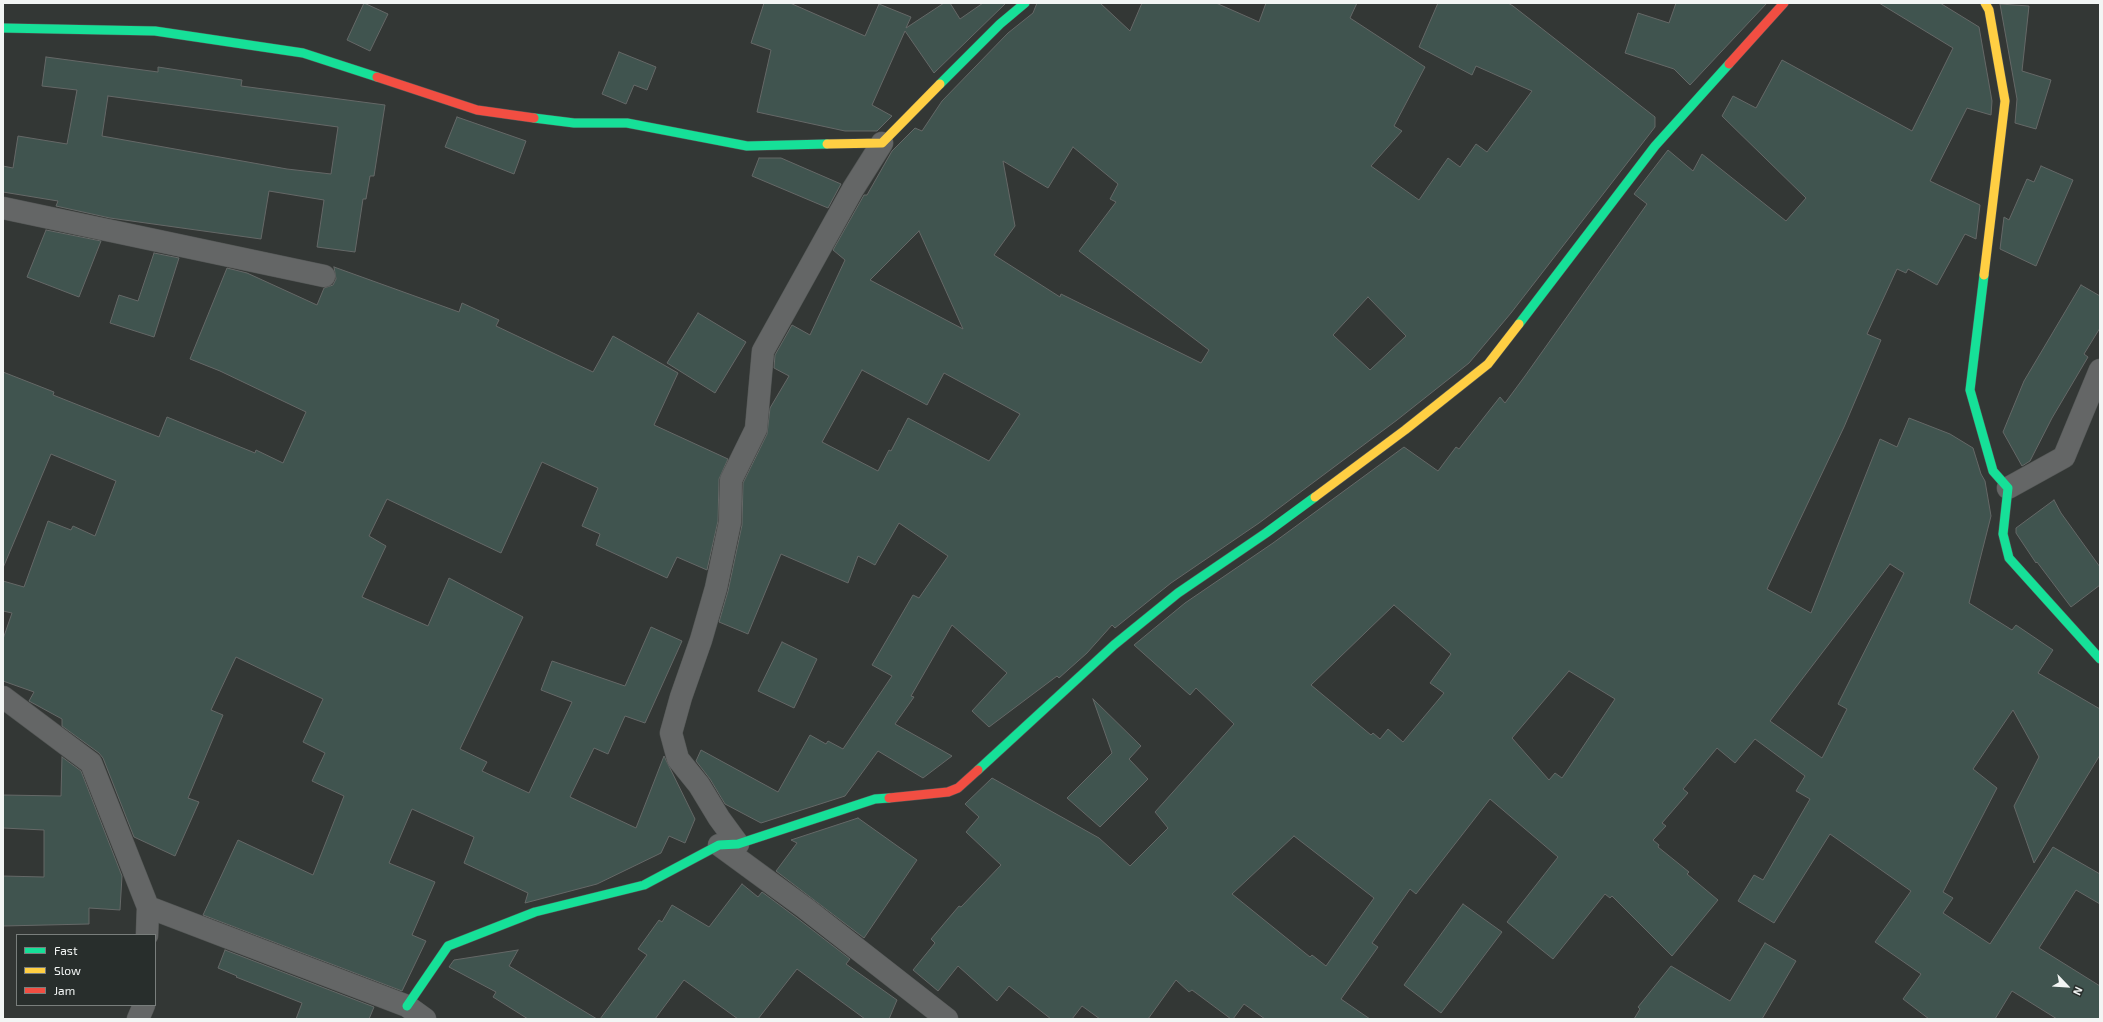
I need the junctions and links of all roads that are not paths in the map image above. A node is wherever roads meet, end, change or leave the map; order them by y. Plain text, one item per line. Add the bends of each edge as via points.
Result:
1 (1024, 3) edge
2 (1784, 3) edge
3 (1985, 3) edge
4 (3, 28) edge
5 (882, 143) junction
6 (3, 208) edge
7 (324, 276) dead end
8 (2100, 370) edge
9 (2008, 488) junction
10 (2100, 659) edge
11 (3, 697) edge
12 (729, 845) junction
13 (148, 907) junction
14 (147, 934) edge
15 (144, 1006) edge
16 (406, 1006) junction
17 (138, 1019) edge
18 (425, 1019) edge
19 (947, 1019) edge

1 - 5 street
2 - 12 street via 1655,146 1492,358 1405,430 1266,533 1178,593 1114,645 958,788 948,792 875,799
3 - 9 street via 1990,10 2005,101 1970,390 1993,471
4 - 5 street via 156,31 303,53 477,110 574,123 627,123 748,146
5 - 12 street via 853,189 763,351 756,429 731,480 730,522 716,588 681,697 672,734 678,759 699,785 719,818
6 - 7 street
8 - 9 street via 2064,457
9 - 10 street via 2004,534 2009,558
11 - 13 street via 91,763
12 - 16 street via 644,884 535,912 448,946
12 - 19 street
13 - 14 street
13 - 16 street
15 - 17 street
16 - 18 street

